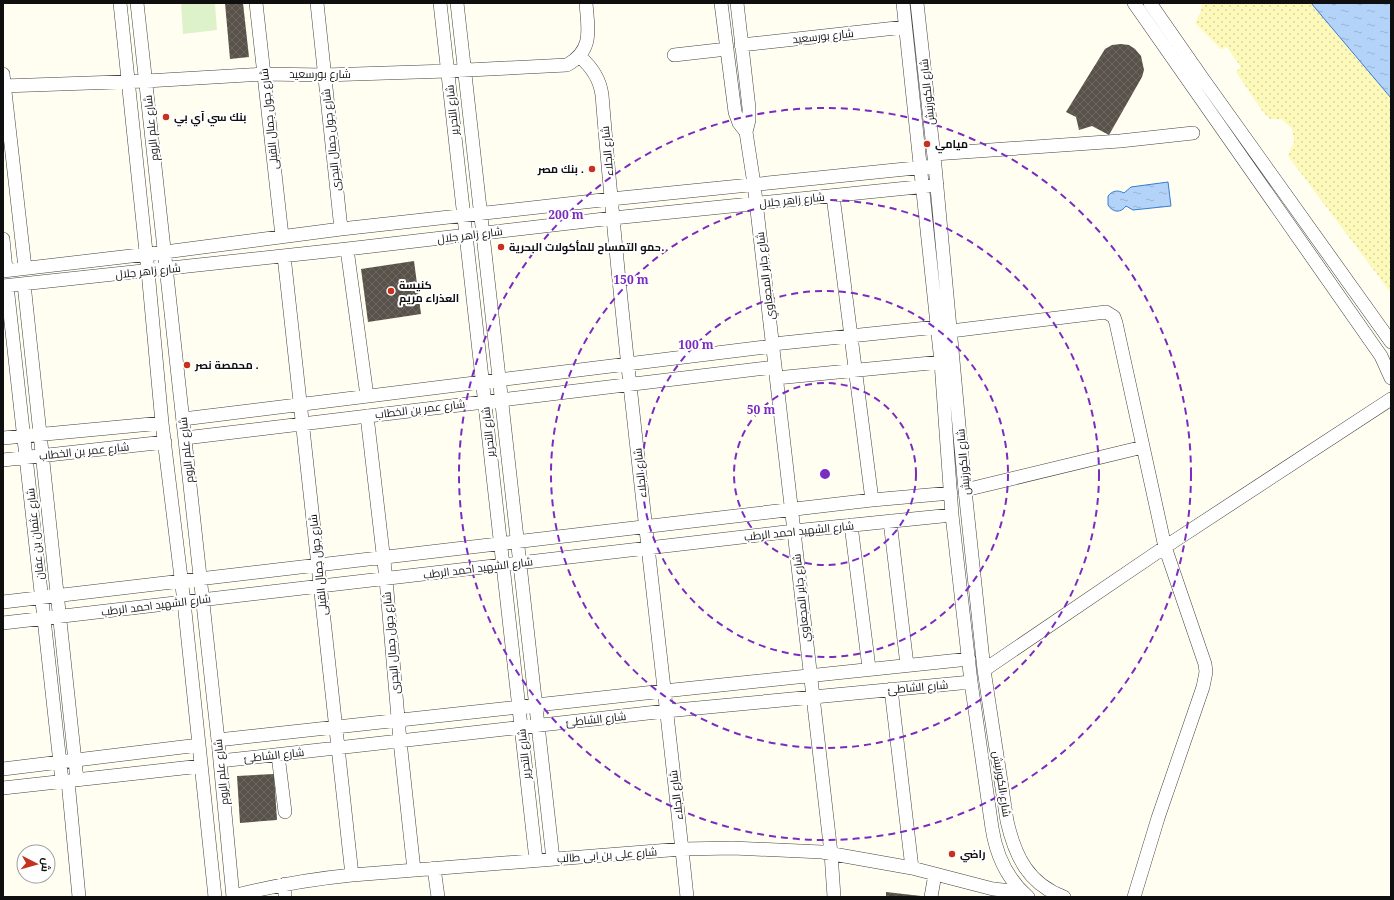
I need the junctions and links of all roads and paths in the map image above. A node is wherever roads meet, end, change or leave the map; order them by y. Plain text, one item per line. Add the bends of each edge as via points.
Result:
1 (120, 3) edge
2 (137, 3) edge
3 (256, 3) edge
4 (317, 3) edge
5 (440, 3) edge
6 (457, 3) edge
7 (586, 3) edge
8 (721, 3) edge
9 (737, 3) edge
10 (903, 3) edge
11 (917, 3) edge
12 (1134, 3) edge
13 (1150, 3) edge
14 (905, 27) junction
15 (741, 45) junction
16 (727, 49) junction
17 (674, 55) dead end
18 (579, 56) junction
19 (465, 70) junction
20 (448, 71) junction
21 (264, 74) junction
22 (324, 75) junction
23 (146, 81) junction
24 (3, 82) edge
25 (128, 82) junction
26 (746, 132) junction
27 (1193, 132) dead end
28 (934, 160) junction
29 (920, 167) junction
30 (754, 184) junction
31 (937, 185) junction
32 (922, 186) junction
33 (833, 196) junction
34 (611, 199) junction
35 (757, 204) junction
36 (480, 213) junction
37 (464, 215) junction
38 (613, 218) junction
39 (341, 229) junction
40 (483, 233) junction
41 (466, 235) junction
42 (282, 236) junction
43 (3, 239) edge
44 (347, 249) junction
45 (165, 252) junction
46 (146, 254) junction
47 (284, 256) junction
48 (25, 268) junction
49 (166, 269) junction
50 (5, 271) edge
51 (148, 271) junction
52 (24, 284) junction
53 (5, 286) edge
54 (937, 327) junction
55 (951, 331) junction
56 (851, 336) junction
57 (1391, 342) edge
58 (773, 345) junction
59 (941, 362) junction
60 (628, 364) junction
61 (856, 370) junction
62 (776, 372) junction
63 (1391, 378) edge
64 (499, 380) junction
65 (482, 382) junction
66 (630, 384) junction
67 (366, 396) junction
68 (1391, 399) edge
69 (501, 400) junction
70 (485, 402) junction
71 (301, 405) junction
72 (367, 416) junction
73 (183, 420) junction
74 (162, 423) junction
75 (303, 424) junction
76 (40, 434) junction
77 (24, 436) junction
78 (3, 438) edge
79 (185, 438) junction
80 (164, 442) junction
81 (1143, 447) junction
82 (43, 456) junction
83 (26, 458) junction
84 (3, 460) edge
85 (965, 490) junction
86 (951, 493) junction
87 (872, 500) junction
88 (791, 509) junction
89 (952, 515) junction
90 (890, 522) junction
91 (852, 525) junction
92 (646, 526) junction
93 (794, 531) junction
94 (517, 541) junction
95 (500, 544) junction
96 (1165, 547) junction
97 (648, 548) junction
98 (383, 557) junction
99 (520, 563) junction
100 (318, 565) junction
101 (503, 565) junction
102 (386, 578) junction
103 (200, 579) junction
104 (181, 581) junction
105 (321, 586) junction
106 (58, 595) junction
107 (42, 597) junction
108 (203, 600) junction
109 (3, 602) edge
110 (184, 602) junction
111 (60, 616) junction
112 (44, 618) junction
113 (3, 623) edge
114 (969, 658) junction
115 (907, 665) junction
116 (869, 668) junction
117 (984, 670) junction
118 (810, 675) junction
119 (972, 682) junction
120 (891, 689) junction
121 (664, 690) junction
122 (813, 697) junction
123 (535, 705) junction
124 (519, 707) junction
125 (666, 711) junction
126 (398, 720) junction
127 (538, 726) junction
128 (336, 727) junction
129 (521, 728) junction
130 (218, 740) junction
131 (400, 741) junction
132 (199, 744) junction
133 (338, 748) junction
134 (278, 755) junction
135 (75, 760) junction
136 (220, 761) junction
137 (60, 762) junction
138 (201, 766) junction
139 (3, 769) edge
140 (69, 780) junction
141 (3, 788) edge
142 (285, 812) dead end
143 (682, 849) junction
144 (1016, 852) junction
145 (832, 853) junction
146 (999, 856) junction
147 (553, 859) junction
148 (230, 860) junction
149 (536, 860) junction
150 (212, 862) junction
151 (1023, 864) junction
152 (434, 868) junction
153 (912, 868) junction
154 (414, 870) junction
155 (352, 874) junction
156 (934, 874) junction
157 (1041, 886) junction
158 (1019, 888) edge
159 (285, 891) edge
160 (214, 894) edge
161 (233, 894) edge
162 (79, 897) edge
163 (438, 897) edge
164 (687, 897) edge
165 (834, 897) edge
166 (931, 897) edge
167 (1064, 897) edge
168 (1134, 897) edge

1 - 25 street, شارع علم الروم
2 - 23 street, شارع علم الروم
3 - 21 street, شارع جول جمال القبلى
4 - 22 street, شارع جول جمال البحرى
5 - 20 street, شارع التحرير
6 - 19 street, شارع التحرير
7 - 18 street via 588,39
8 - 16 street, شارع جابر المجعاوي
9 - 15 street, شارع جابر المجعاوي
10 - 14 street, شارع الكورنيش
11 - 28 street, شارع الكورنيش
12 - 63 street via 1378,352
13 - 57 street
14 - 15 street, شارع بورسعيد
14 - 29 street, شارع الكورنيش
15 - 26 street, شارع جابر المجعاوي via 749,114
16 - 17 street
16 - 26 street, شارع جابر المجعاوي via 736,112
18 - 19 street, شارع بورسعيد via 567,65
18 - 34 street, شارع الجلاء via 595,73 601,88
19 - 20 street, شارع بورسعيد
19 - 36 street, شارع التحرير
20 - 22 street, شارع بورسعيد
20 - 37 street, شارع التحرير
21 - 22 street, شارع بورسعيد
21 - 23 street, شارع بورسعيد
21 - 42 street, شارع جول جمال القبلى
22 - 39 street, شارع جول جمال البحرى
23 - 25 street, شارع بورسعيد
23 - 45 street, شارع علم الروم
24 - 25 street, شارع بورسعيد
24 - 48 street
25 - 46 street, شارع علم الروم
26 - 30 street, شارع جابر المجعاوي
27 - 28 street, شارع زاهر جلال
28 - 29 street, شارع زاهر جلال
28 - 31 street, شارع الكورنيش
29 - 30 street, شارع زاهر جلال
29 - 32 street, شارع الكورنيش
30 - 34 street, شارع زاهر جلال
30 - 35 street, شارع جابر المجعاوي
31 - 32 street, شارع زاهر جلال
31 - 55 street, شارع الكورنيش
32 - 33 street, شارع زاهر جلال
32 - 54 street, شارع الكورنيش
33 - 35 street, شارع زاهر جلال
33 - 56 street
34 - 36 street, شارع زاهر جلال
34 - 38 street, شارع الجلاء
35 - 38 street, شارع زاهر جلال
35 - 58 street, شارع جابر المجعاوي
36 - 37 street, شارع زاهر جلال
36 - 40 street, شارع التحرير
37 - 39 street, شارع زاهر جلال
37 - 41 street, شارع التحرير
38 - 40 street, شارع زاهر جلال
38 - 60 street, شارع الجلاء
39 - 42 street, شارع زاهر جلال
40 - 41 street, شارع زاهر جلال
40 - 64 street, شارع التحرير
41 - 44 street, شارع زاهر جلال
41 - 65 street, شارع التحرير
42 - 45 street, شارع زاهر جلال
43 - 50 street
44 - 47 street, شارع زاهر جلال
44 - 67 street
45 - 46 street, شارع زاهر جلال
45 - 49 street, شارع علم الروم
46 - 48 street, شارع زاهر جلال
46 - 51 street, شارع علم الروم
47 - 49 street, شارع زاهر جلال
47 - 71 street, شارع جول جمال القبلى
48 - 50 street, شارع زاهر جلال
49 - 51 street, شارع زاهر جلال
49 - 73 street, شارع علم الروم
51 - 52 street, شارع زاهر جلال
51 - 74 street, شارع علم الروم
52 - 53 street, شارع زاهر جلال
52 - 76 street, شارع عثمان بن عفان
53 - 77 street, شارع عثمان بن عفان
54 - 56 street, شارع عمر بن الخطاب
54 - 59 street, شارع الكورنيش
55 - 81 street via 1100,312 1110,314 1116,322
55 - 85 street, شارع الكورنيش
56 - 58 street, شارع عمر بن الخطاب
56 - 61 street
58 - 60 street, شارع عمر بن الخطاب
58 - 62 street, شارع جابر المجعاوي
59 - 61 street, شارع عمر بن الخطاب
59 - 86 street, شارع الكورنيش
60 - 64 street, شارع عمر بن الخطاب
60 - 66 street, شارع الجلاء
61 - 62 street, شارع عمر بن الخطاب
61 - 87 street
62 - 66 street, شارع عمر بن الخطاب
62 - 88 street, شارع جابر المجعاوي
64 - 65 street, شارع عمر بن الخطاب
64 - 69 street, شارع التحرير
65 - 67 street, شارع عمر بن الخطاب
65 - 70 street, شارع التحرير
66 - 69 street, شارع عمر بن الخطاب
66 - 92 street, شارع الجلاء
67 - 71 street, شارع عمر بن الخطاب
68 - 96 street
69 - 70 street, شارع عمر بن الخطاب
69 - 94 street, شارع التحرير
70 - 72 street, شارع عمر بن الخطاب
70 - 95 street, شارع التحرير
71 - 73 street, شارع عمر بن الخطاب
71 - 75 street, شارع جول جمال القبلى
72 - 75 street, شارع عمر بن الخطاب
72 - 98 street, شارع جول جمال البحرى
73 - 79 street, شارع علم الروم
74 - 76 street, شارع عمر بن الخطاب
74 - 80 street, شارع علم الروم
75 - 79 street, شارع عمر بن الخطاب
75 - 100 street, شارع جول جمال القبلى
76 - 77 street, شارع عمر بن الخطاب
76 - 82 street, شارع عثمان بن عفان
77 - 78 street, شارع عمر بن الخطاب
77 - 83 street, شارع عثمان بن عفان
79 - 103 street, شارع علم الروم
80 - 82 street, شارع عمر بن الخطاب
80 - 104 street, شارع علم الروم
81 - 85 street
81 - 96 street
82 - 83 street, شارع عمر بن الخطاب
82 - 106 street, شارع عثمان بن عفان
83 - 84 street, شارع عمر بن الخطاب
83 - 107 street, شارع عثمان بن عفان
85 - 117 street, شارع الكورنيش
86 - 87 street, شارع الشهيد احمد الرطب
86 - 89 street, شارع الكورنيش
87 - 88 street, شارع الشهيد احمد الرطب
88 - 92 street, شارع الشهيد احمد الرطب
88 - 93 street, شارع جابر المجعاوي
89 - 90 street, شارع الشهيد احمد الرطب
89 - 114 street, شارع الكورنيش
90 - 91 street, شارع الشهيد احمد الرطب
90 - 115 street
91 - 93 street, شارع الشهيد احمد الرطب
91 - 116 street
92 - 94 street, شارع الشهيد احمد الرطب
92 - 97 street, شارع الجلاء
93 - 97 street, شارع الشهيد احمد الرطب
93 - 118 street, شارع جابر المجعاوي
94 - 95 street, شارع الشهيد احمد الرطب
94 - 99 street, شارع التحرير
95 - 98 street, شارع الشهيد احمد الرطب
95 - 101 street, شارع التحرير
96 - 117 street
96 - 168 street via 1206,672
97 - 99 street, شارع الشهيد احمد الرطب
97 - 121 street, شارع الجلاء
98 - 100 street, شارع الشهيد احمد الرطب
98 - 102 street, شارع جول جمال البحرى
99 - 101 street, شارع الشهيد احمد الرطب
99 - 123 street, شارع التحرير
100 - 103 street, شارع الشهيد احمد الرطب
100 - 105 street, شارع جول جمال القبلى
101 - 102 street, شارع الشهيد احمد الرطب
101 - 124 street, شارع التحرير
102 - 105 street, شارع الشهيد احمد الرطب
102 - 126 street, شارع جول جمال البحرى
103 - 104 street, شارع الشهيد احمد الرطب
103 - 108 street, شارع علم الروم
104 - 106 street, شارع الشهيد احمد الرطب
104 - 110 street, شارع علم الروم
105 - 108 street, شارع الشهيد احمد الرطب
105 - 128 street, شارع جول جمال القبلى
106 - 107 street, شارع الشهيد احمد الرطب
106 - 111 street, شارع عثمان بن عفان
107 - 109 street, شارع الشهيد احمد الرطب
107 - 112 street, شارع عثمان بن عفان
108 - 110 street, شارع الشهيد احمد الرطب
108 - 130 street, شارع علم الروم
110 - 111 street, شارع الشهيد احمد الرطب
110 - 132 street, شارع علم الروم
111 - 112 street, شارع الشهيد احمد الرطب
111 - 135 street, شارع عثمان بن عفان
112 - 113 street, شارع الشهيد احمد الرطب
112 - 137 street, شارع عثمان بن عفان
114 - 115 street, شارع الشاطئ
114 - 119 street, شارع الكورنيش
115 - 116 street, شارع الشاطئ
116 - 118 street, شارع الشاطئ
117 - 144 street, شارع الكورنيش via 1007,821
118 - 121 street, شارع الشاطئ
118 - 122 street, شارع جابر المجعاوي
119 - 120 street, شارع الشاطئ
119 - 146 street, شارع الكورنيش via 994,842
120 - 122 street, شارع الشاطئ
120 - 153 street
121 - 123 street, شارع الشاطئ
121 - 125 street, شارع الجلاء
122 - 125 street, شارع الشاطئ
122 - 145 street, شارع جابر المجعاوي
123 - 124 street, شارع الشاطئ
123 - 127 street, شارع التحرير
124 - 126 street, شارع الشاطئ
124 - 129 street, شارع التحرير
125 - 127 street, شارع الشاطئ
125 - 143 street, شارع الجلاء
126 - 128 street, شارع الشاطئ
126 - 131 street, شارع جول جمال البحرى
127 - 129 street, شارع الشاطئ
127 - 147 street, شارع التحرير
128 - 130 street, شارع الشاطئ
128 - 133 street, شارع جول جمال القبلى
129 - 131 street, شارع الشاطئ
129 - 149 street, شارع التحرير
130 - 136 street, شارع علم الروم
131 - 133 street, شارع الشاطئ
131 - 154 street, شارع جول جمال البحرى
132 - 135 street
132 - 138 street, شارع علم الروم
133 - 134 street, شارع الشاطئ
133 - 155 street, شارع جول جمال القبلى
134 - 136 street, شارع الشاطئ
134 - 142 street
135 - 137 street
135 - 140 street, شارع عثمان بن عفان
136 - 148 street, شارع علم الروم
137 - 139 street
137 - 140 street, شارع عثمان بن عفان
138 - 140 street
138 - 150 street, شارع علم الروم
140 - 141 street
140 - 162 street, شارع عثمان بن عفان
143 - 145 street, شارع على بن ابى طالب via 810,850
143 - 147 street, شارع على بن ابى طالب
143 - 164 street, شارع الجلاء
144 - 146 street
144 - 151 street, شارع الكورنيش
145 - 153 street, شارع على بن ابى طالب
145 - 165 street, شارع جابر المجعاوي
146 - 158 street, شارع الكورنيش
147 - 149 street, شارع على بن ابى طالب
148 - 150 street via 219,864
148 - 161 street, شارع علم الروم
149 - 152 street, شارع على بن ابى طالب
150 - 160 street, شارع علم الروم
151 - 157 street, شارع الكورنيش
151 - 158 street
152 - 154 street, شارع على بن ابى طالب
152 - 163 street
153 - 156 street, شارع على بن ابى طالب
154 - 155 street, شارع على بن ابى طالب
155 - 159 street, شارع على بن ابى طالب via 321,878
156 - 158 street, شارع على بن ابى طالب via 993,889
156 - 166 street
157 - 158 street, شارع على بن ابى طالب
157 - 167 street, شارع الكورنيش
159 - 161 street, شارع على بن ابى طالب
160 - 161 street, شارع على بن ابى طالب via 221,887

